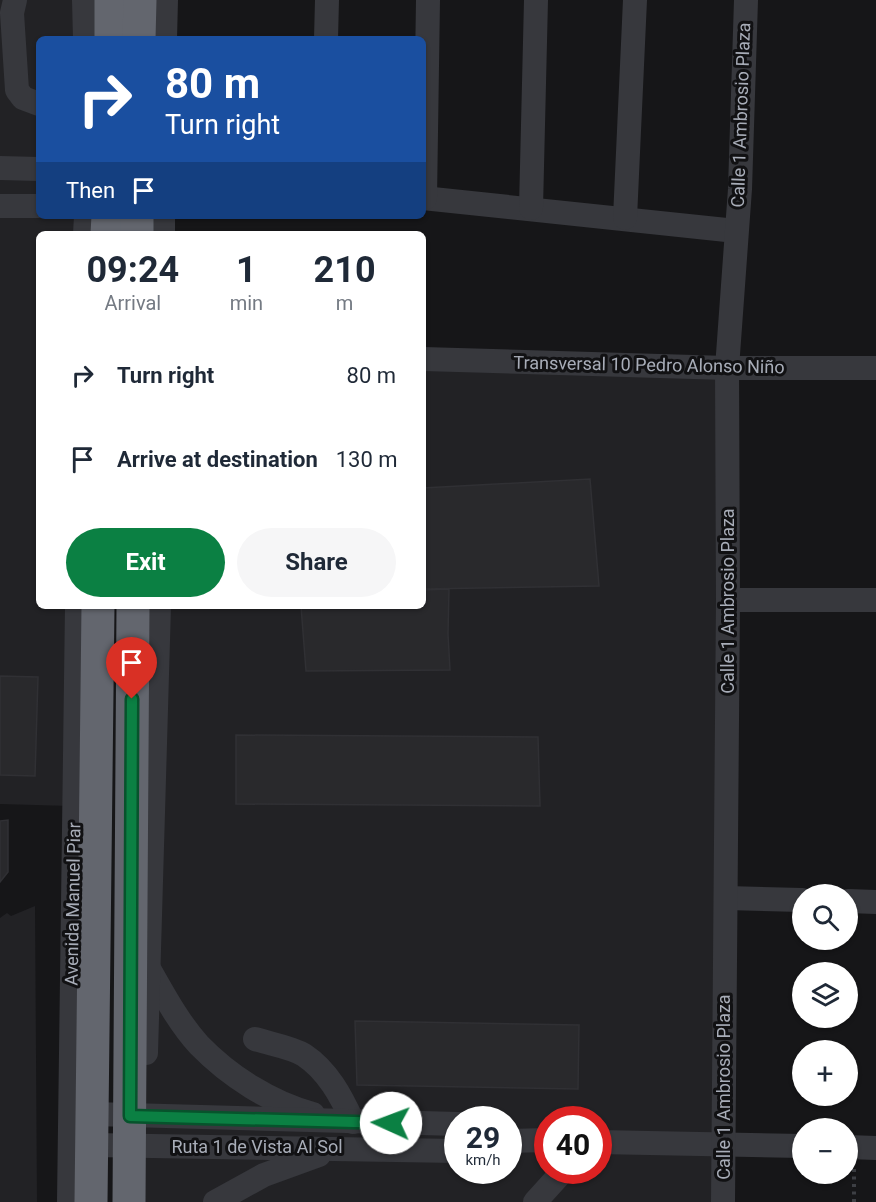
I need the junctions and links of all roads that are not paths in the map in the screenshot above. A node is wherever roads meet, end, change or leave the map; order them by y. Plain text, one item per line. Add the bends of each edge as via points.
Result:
1 (15, 0) edge
2 (84, 0) edge
3 (111, 0) edge
4 (140, 0) edge
5 (166, 0) edge
6 (327, 0) edge
7 (428, 0) edge
8 (536, 0) edge
9 (635, 0) edge
10 (746, 0) edge
11 (85, 36) edge
12 (111, 36) edge
13 (139, 36) edge
14 (165, 36) edge
15 (326, 36) edge
16 (426, 99) edge
17 (36, 103) edge
18 (0, 168) edge
19 (36, 169) edge
20 (426, 198) edge
21 (0, 206) edge
22 (36, 206) edge
23 (531, 208) junction
24 (625, 218) junction
25 (736, 231) junction
26 (426, 359) edge
27 (727, 368) junction
28 (876, 368) edge
29 (728, 600) junction
30 (876, 600) edge
31 (77, 609) edge
32 (98, 609) edge
33 (133, 609) edge
34 (159, 609) edge
35 (86, 691) junction
36 (726, 898) junction
37 (792, 900) edge
38 (858, 901) edge
39 (876, 902) edge
40 (148, 967) junction
41 (255, 1039) dead end
42 (346, 1122) junction
43 (444, 1124) edge
44 (93, 1129) junction
45 (137, 1131) junction
46 (612, 1142) edge
47 (724, 1145) junction
48 (792, 1146) edge
49 (342, 1148) junction
50 (444, 1150) edge
51 (551, 1184) edge
52 (69, 1202) edge
53 (91, 1202) edge
54 (129, 1202) edge
55 (143, 1202) edge
56 (215, 1202) edge
57 (535, 1202) edge
58 (723, 1202) edge

1 - 17 street via 12,13 17,90 23,98
2 - 11 street
3 - 12 highway
4 - 13 highway
5 - 14 street
6 - 15 street
7 - 16 street
8 - 23 street
9 - 24 street
10 - 25 street, Calle 1 Ambrosio Plaza
18 - 19 street
20 - 23 street
21 - 22 street
23 - 24 street
24 - 25 street
25 - 27 street, Calle 1 Ambrosio Plaza
26 - 27 street, Transversal 10 Pedro Alonso Niño
27 - 28 street, Transversal 10 Pedro Alonso Niño
27 - 29 street, Calle 1 Ambrosio Plaza
29 - 30 street
29 - 36 street, Calle 1 Ambrosio Plaza
31 - 35 street, Avenida Manuel Piar
32 - 35 highway, Avenida Manuel Piar
33 - 45 highway
34 - 40 street
35 - 44 highway, Avenida Manuel Piar
35 - 52 street, Avenida Manuel Piar
36 - 37 street
36 - 47 street, Calle 1 Ambrosio Plaza
38 - 39 street
40 - 42 street via 198,1044 232,1074 300,1111
40 - 45 street
41 - 42 street via 302,1054 326,1074 342,1098
42 - 43 street, Ruta 1 de Vista Al Sol
42 - 45 street, Ruta 1 de Vista Al Sol
44 - 45 street, Ruta 1 de Vista Al Sol
44 - 53 highway, Avenida Manuel Piar
45 - 49 street, Ruta 1 de Vista Al Sol
45 - 54 highway
45 - 55 street
46 - 47 street
47 - 48 street
47 - 58 street, Calle 1 Ambrosio Plaza
49 - 50 street, Ruta 1 de Vista Al Sol
49 - 56 street via 264,1175
51 - 57 street

